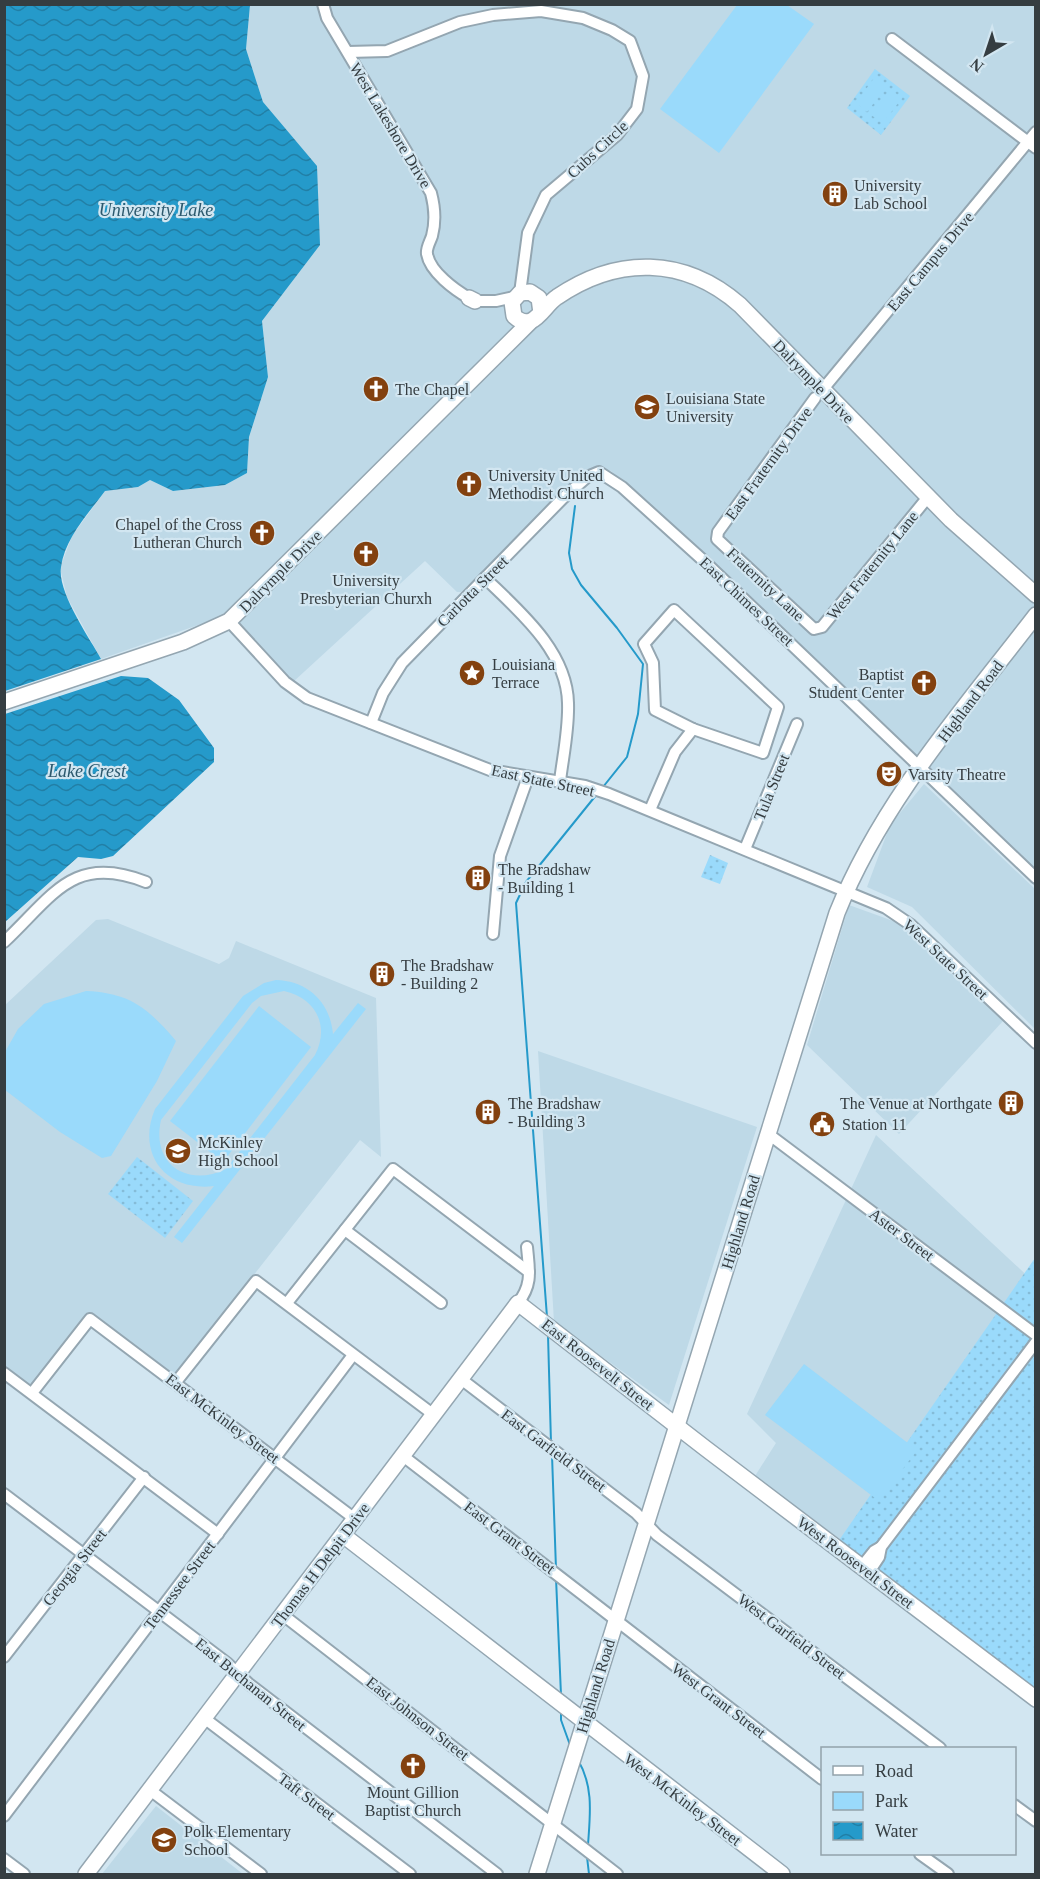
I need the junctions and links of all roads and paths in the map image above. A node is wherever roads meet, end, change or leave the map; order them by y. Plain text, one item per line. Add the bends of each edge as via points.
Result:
1 (323, 4) edge
2 (892, 39) dead end
3 (348, 52) junction
4 (1035, 132) edge
5 (1031, 145) edge
6 (515, 305) junction
7 (541, 308) junction
8 (501, 352) junction
9 (819, 394) junction
10 (594, 473) joint
11 (928, 497) junction
12 (717, 538) joint
13 (485, 578) junction
14 (1035, 595) edge
15 (1035, 615) edge
16 (229, 621) junction
17 (814, 629) joint
18 (4, 702) edge
19 (371, 723) junction
20 (797, 724) dead end
21 (693, 729) junction
22 (919, 767) junction
23 (528, 777) junction
24 (560, 782) junction
25 (650, 810) junction
26 (745, 849) junction
27 (1035, 878) edge
28 (146, 882) dead end
29 (846, 892) junction
30 (493, 934) dead end
31 (4, 942) edge
32 (1035, 1043) edge
33 (767, 1134) junction
34 (345, 1230) junction
35 (527, 1247) dead end
36 (529, 1272) junction
37 (287, 1303) junction
38 (441, 1304) dead end
39 (524, 1307) junction
40 (1035, 1335) edge
41 (1035, 1342) edge
42 (353, 1355) junction
43 (4, 1373) edge
44 (461, 1379) junction
45 (176, 1382) junction
46 (32, 1393) junction
47 (434, 1415) junction
48 (676, 1425) junction
49 (403, 1456) junction
50 (276, 1458) junction
51 (144, 1477) junction
52 (5, 1496) edge
53 (355, 1519) junction
54 (646, 1523) junction
55 (218, 1534) junction
56 (344, 1535) junction
57 (83, 1554) junction
58 (865, 1569) junction
59 (160, 1612) junction
60 (283, 1615) junction
61 (616, 1620) junction
62 (4, 1658) edge
63 (238, 1673) junction
64 (1035, 1699) edge
65 (204, 1718) junction
66 (583, 1727) junction
67 (937, 1747) edge
68 (821, 1778) edge
69 (150, 1790) junction
70 (1016, 1807) edge
71 (4, 1816) edge
72 (1035, 1821) edge
73 (553, 1824) junction
74 (921, 1855) edge
75 (4, 1859) edge
76 (24, 1875) edge
77 (86, 1875) edge
78 (261, 1875) edge
79 (410, 1875) edge
80 (497, 1875) edge
81 (537, 1875) edge
82 (617, 1875) edge
83 (782, 1875) edge
84 (948, 1875) edge

1 - 3 street, West Lakeshore Drive
2 - 5 street
3 - 6 street, West Lakeshore Drive via 431,193 435,209 427,252 430,262 455,289 472,299
3 - 6 street, Cubs Circle via 387,51 460,22 541,11 583,18 630,41 643,76 637,110 617,135 546,195 528,233
4 - 5 street, East Campus Drive
5 - 9 street, East Campus Drive
6 - 7 street via 530,292
6 - 7 street via 521,322
6 - 8 street, Dalrymple Drive via 512,331
7 - 8 street, Dalrymple Drive
7 - 9 street, Dalrymple Drive via 590,277 614,270 645,266 689,274 730,297
8 - 16 street, Dalrymple Drive
9 - 11 street, Dalrymple Drive
9 - 12 street, East Fraternity Drive
10 - 13 street, Carlotta Street
10 - 22 street, East Chimes Street via 602,473 622,487 684,542
11 - 14 street, Dalrymple Drive
11 - 17 street, West Fraternity Lane via 822,627
12 - 17 street, Fraternity Lane
13 - 19 street, Carlotta Street via 402,663
13 - 24 street via 539,634 562,673 568,703
15 - 22 street, Highland Road
16 - 18 street, Dalrymple Drive via 183,642
16 - 19 street, East State Street via 295,690
19 - 23 street, East State Street via 490,770
20 - 26 street, Tula Street
21 - 21 street via 763,753 778,707 674,610 644,644 653,663 655,711
21 - 25 street via 675,752
22 - 27 street, East Chimes Street
22 - 29 street, Highland Road via 871,840
23 - 24 street, East State Street
23 - 30 street via 500,856
24 - 25 street, East State Street via 585,786
25 - 26 street, East State Street
26 - 29 street, East State Street
28 - 31 street via 116,872 81,875 63,886
29 - 32 street, West State Street via 902,918
29 - 33 street, Highland Road
33 - 40 street, Aster Street
33 - 48 street, Highland Road
34 - 36 street via 393,1169
34 - 37 street
34 - 38 street
35 - 36 street, Thomas H Delpit Drive
36 - 39 street, Thomas H Delpit Drive
37 - 42 street
37 - 45 street via 256,1281
39 - 44 street, Thomas H Delpit Drive
39 - 48 street, East Roosevelt Street
41 - 58 street via 881,1547 874,1551
42 - 47 street
42 - 50 street, Tennessee Street
43 - 46 street
44 - 47 street, Thomas H Delpit Drive
44 - 54 street, East Garfield Street
45 - 46 street, East McKinley Street via 90,1319
45 - 50 street, East McKinley Street
46 - 51 street
47 - 49 street, Thomas H Delpit Drive
48 - 54 street, Highland Road
48 - 58 street, West Roosevelt Street
49 - 53 street, Thomas H Delpit Drive
49 - 61 street, East Grant Street
50 - 53 street, East McKinley Street
50 - 55 street, Tennessee Street
51 - 55 street
51 - 57 street, Georgia Street
52 - 57 street, East Buchanan Street
53 - 56 street, Thomas H Delpit Drive
54 - 61 street, Highland Road
54 - 67 street, West Garfield Street
55 - 59 street, Tennessee Street
56 - 60 street, Thomas H Delpit Drive
56 - 66 street via 572,1710
57 - 59 street, East Buchanan Street
57 - 62 street, Georgia Street
58 - 64 street, West Roosevelt Street
59 - 63 street, East Buchanan Street
59 - 71 street, Tennessee Street
60 - 63 street, Thomas H Delpit Drive
60 - 73 street, East Johnson Street
61 - 66 street, Highland Road
61 - 68 street, West Grant Street
63 - 65 street, Thomas H Delpit Drive
63 - 80 street, East Buchanan Street
65 - 69 street, Thomas H Delpit Drive
65 - 79 street, Taft Street
66 - 73 street, Highland Road
66 - 83 street, West McKinley Street
69 - 77 street, Thomas H Delpit Drive
69 - 78 street
70 - 72 street
73 - 81 street, Highland Road
73 - 82 street, East Johnson Street
74 - 84 street
75 - 76 street

